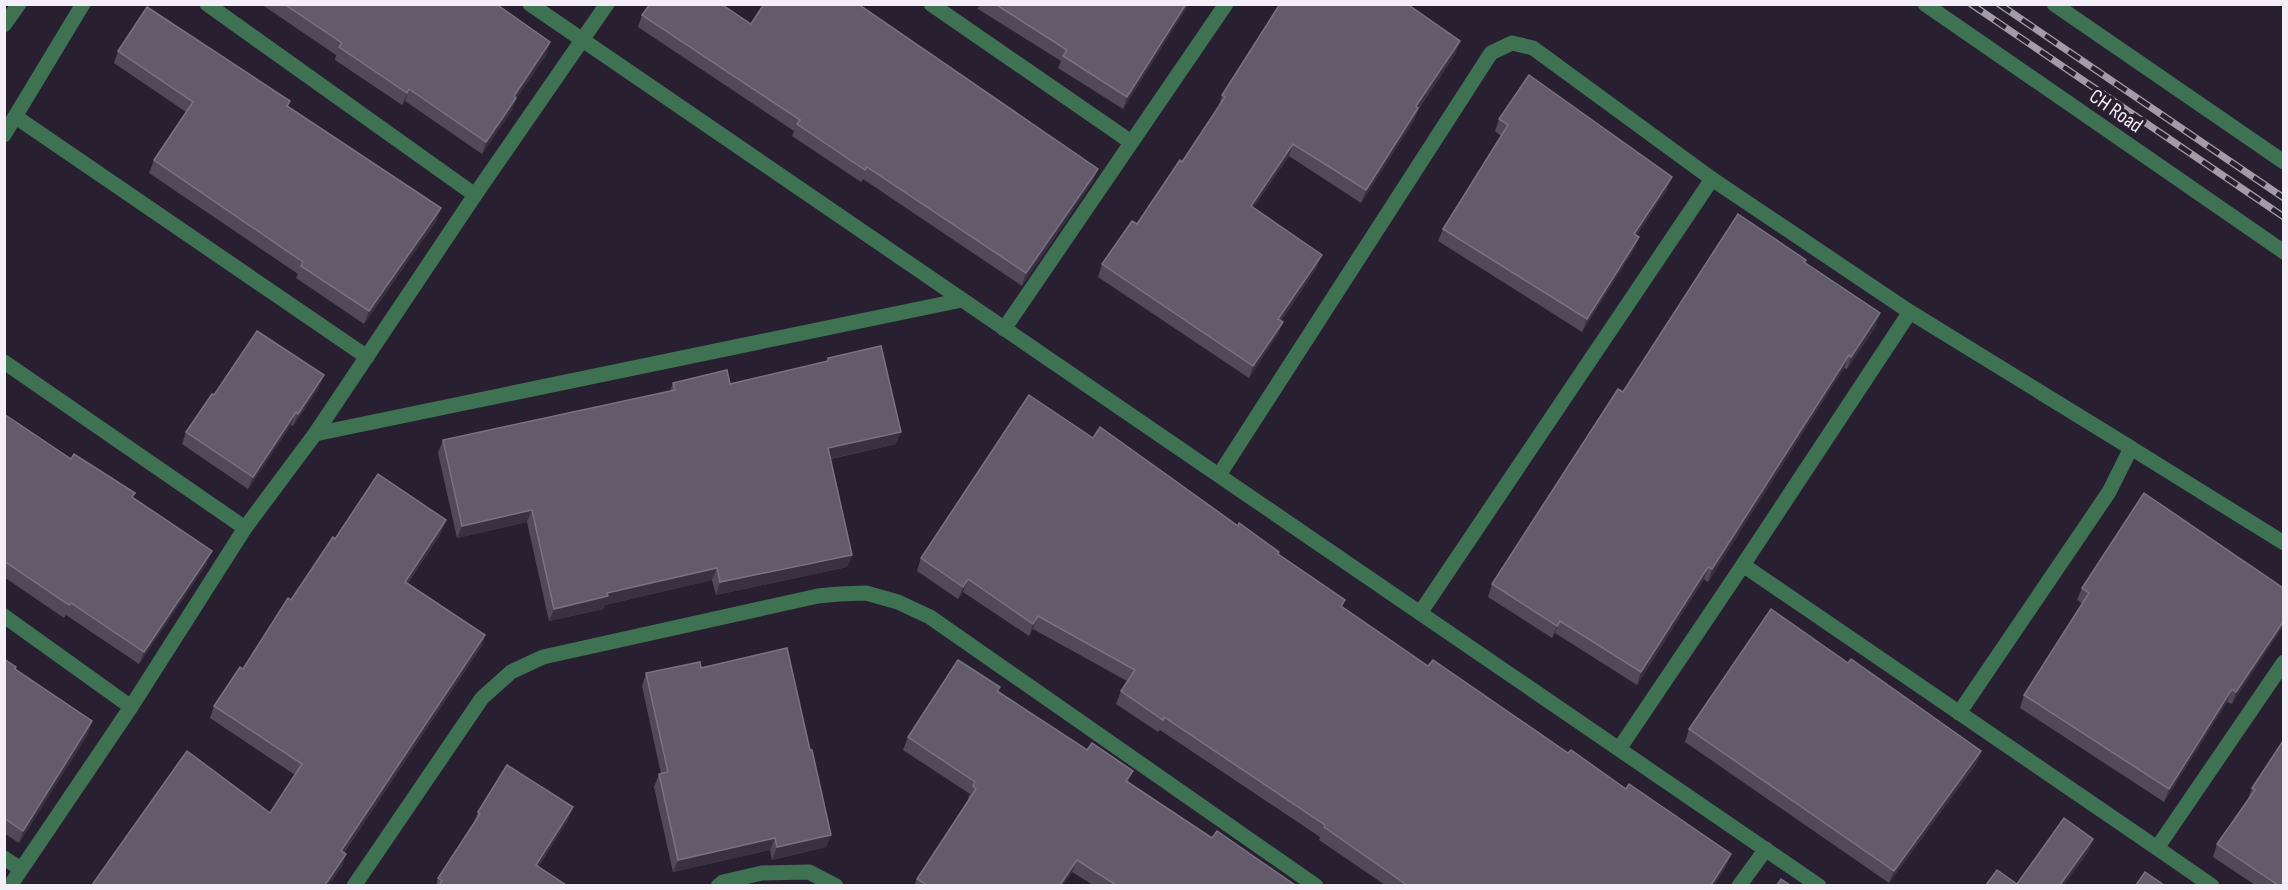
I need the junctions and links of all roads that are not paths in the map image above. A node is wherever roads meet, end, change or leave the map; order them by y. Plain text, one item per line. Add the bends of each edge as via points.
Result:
1 (19, 4) edge
2 (83, 4) edge
3 (207, 4) edge
4 (530, 4) edge
5 (607, 4) edge
6 (931, 4) edge
7 (1226, 4) edge
8 (1925, 4) edge
9 (2054, 4) edge
10 (4, 25) edge
11 (581, 40) junction
12 (16, 117) junction
13 (4, 135) edge
14 (1131, 142) junction
15 (2283, 162) edge
16 (1712, 179) junction
17 (475, 195) junction
18 (2283, 252) edge
19 (962, 300) junction
20 (1910, 312) junction
21 (1004, 329) junction
22 (367, 357) junction
23 (4, 362) edge
24 (315, 434) junction
25 (2131, 448) junction
26 (1219, 475) junction
27 (246, 528) junction
28 (2283, 543) edge
29 (1743, 565) junction
30 (1420, 613) junction
31 (4, 616) edge
32 (2283, 662) edge
33 (131, 707) junction
34 (1959, 713) junction
35 (1619, 749) junction
36 (2157, 848) junction
37 (1766, 849) junction
38 (4, 858) edge
39 (21, 869) junction
40 (10, 885) edge
41 (354, 885) edge
42 (718, 885) edge
43 (836, 885) edge
44 (1316, 885) edge
45 (1739, 885) edge
46 (1819, 885) edge
47 (2212, 885) edge

1 - 10 street
2 - 12 street
3 - 17 street
4 - 11 street
5 - 11 street
6 - 14 street
7 - 14 street
8 - 18 street, CH Road
9 - 15 street
11 - 17 street
11 - 19 street
12 - 13 street
12 - 22 street
14 - 21 street
16 - 20 street
16 - 26 street via 1533,48 1512,43 1491,53
16 - 30 street
17 - 22 street
19 - 21 street
19 - 24 street
20 - 25 street
20 - 29 street
21 - 26 street
22 - 24 street
23 - 27 street
24 - 27 street
25 - 28 street
25 - 34 street via 2109,492
26 - 30 street
27 - 33 street
29 - 34 street
29 - 35 street
30 - 35 street
31 - 33 street
32 - 36 street
33 - 39 street
34 - 36 street
35 - 37 street
36 - 47 street
37 - 45 street
37 - 46 street
38 - 39 street
39 - 40 street
41 - 44 street via 482,698 511,672 543,657 795,601 866,593 930,617
42 - 43 street via 762,873 809,872

